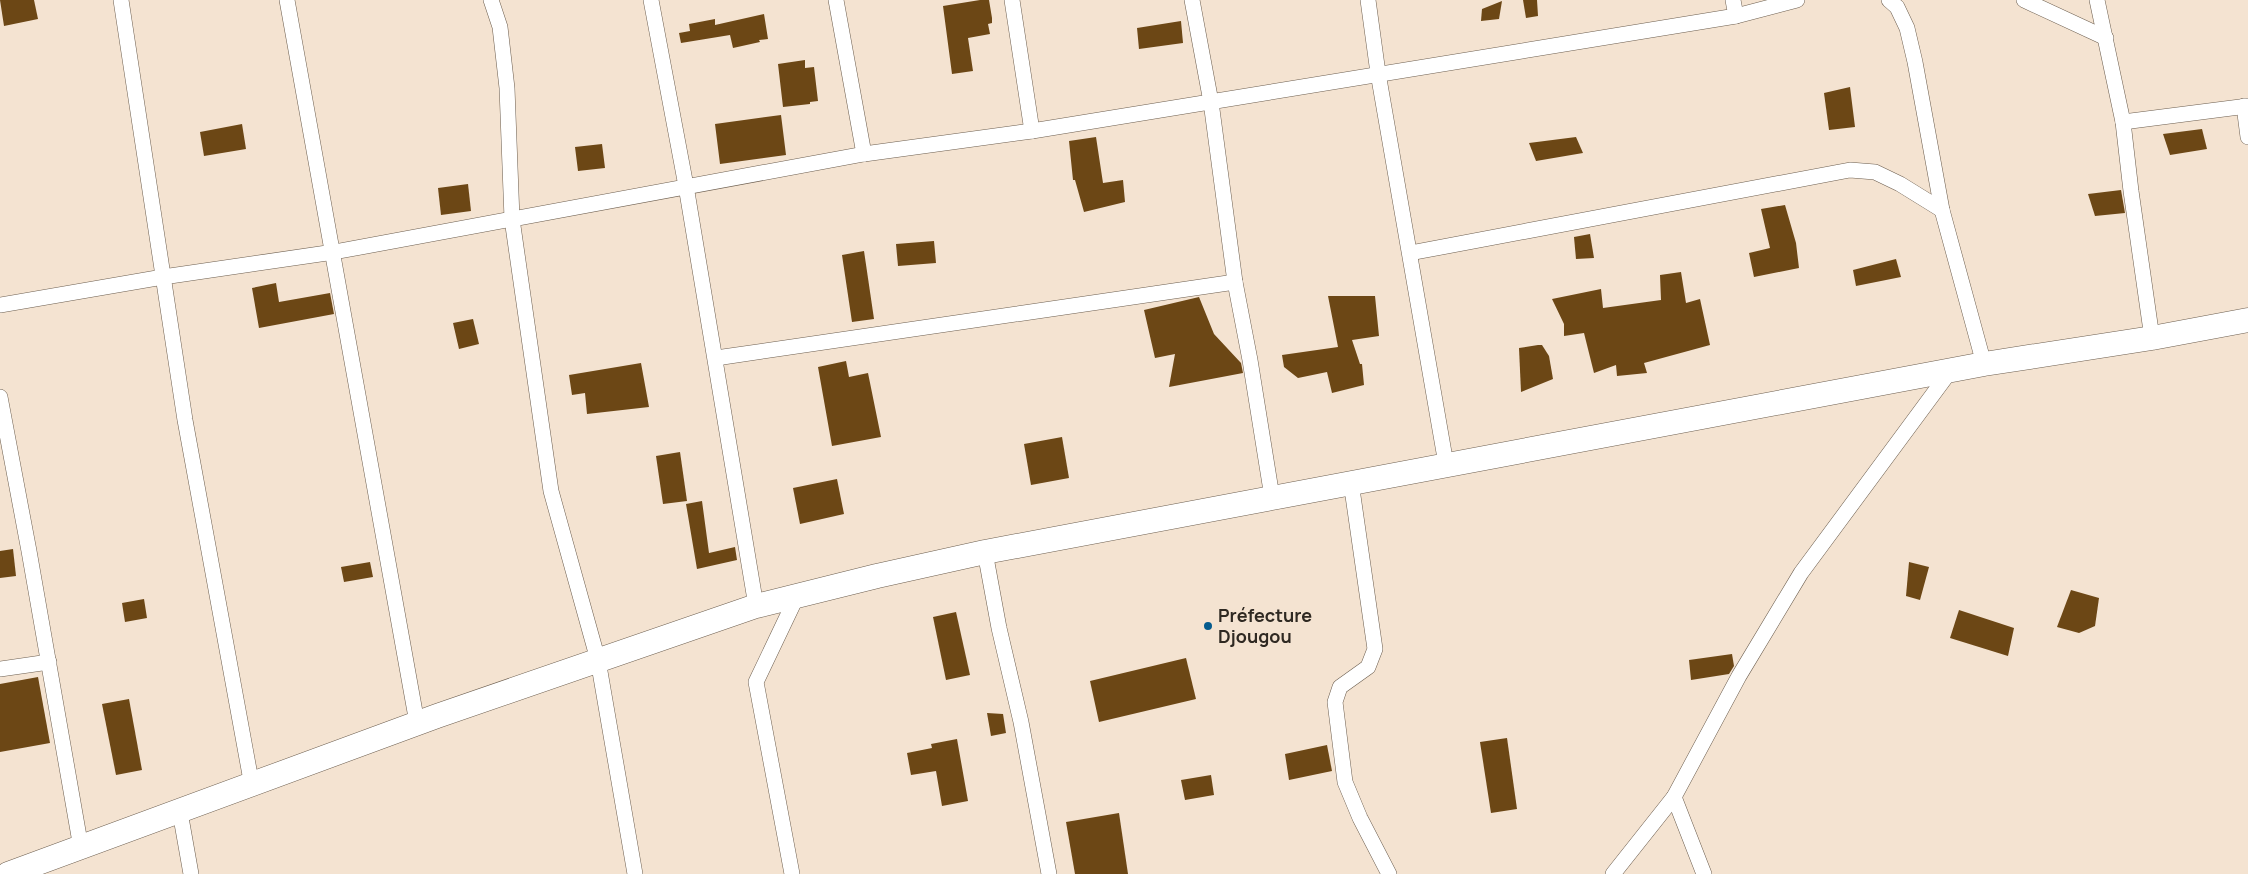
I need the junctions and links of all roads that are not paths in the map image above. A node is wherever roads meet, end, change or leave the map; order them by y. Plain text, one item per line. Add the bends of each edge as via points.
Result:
1 (121, 0) edge
2 (288, 0) edge
3 (491, 0) edge
4 (651, 0) edge
5 (836, 0) edge
6 (1012, 0) edge
7 (1192, 0) edge
8 (1368, 0) edge
9 (1733, 0) edge
10 (1797, 0) edge
11 (1890, 0) edge
12 (2024, 0) edge
13 (2097, 0) edge
14 (1736, 16) junction
15 (2106, 38) junction
16 (1378, 74) junction
17 (1211, 102) junction
18 (2246, 106) edge
19 (2123, 122) junction
20 (1032, 132) junction
21 (2248, 137) edge
22 (864, 154) junction
23 (686, 186) junction
24 (1942, 210) junction
25 (512, 219) junction
26 (334, 252) junction
27 (1410, 253) junction
28 (163, 277) junction
29 (1235, 282) junction
30 (0, 305) edge
31 (2248, 320) edge
32 (2152, 338) junction
33 (716, 358) junction
34 (1984, 364) junction
35 (1951, 370) junction
36 (0, 397) edge
37 (1446, 464) junction
38 (1351, 482) junction
39 (1272, 497) junction
40 (985, 552) junction
41 (797, 596) junction
42 (756, 606) junction
43 (598, 660) junction
44 (49, 662) junction
45 (0, 669) edge
46 (417, 723) junction
47 (252, 786) junction
48 (1674, 797) junction
49 (180, 812) junction
50 (81, 848) junction
51 (8, 874) edge
52 (191, 874) edge
53 (634, 874) edge
54 (792, 874) edge
55 (1049, 874) edge
56 (1390, 874) edge
57 (1613, 874) edge
58 (1704, 874) edge

1 - 28 street
2 - 26 street
3 - 25 street via 500,27 507,88
4 - 23 street
5 - 22 street
6 - 20 street
7 - 17 street
8 - 16 street
9 - 14 street
10 - 14 street
11 - 24 street via 1907,28
12 - 15 street
13 - 15 street
14 - 16 street
15 - 19 street
16 - 17 street
16 - 27 street
17 - 20 street
17 - 29 street
18 - 19 street
18 - 21 street
19 - 32 street
20 - 22 street
22 - 23 street
23 - 25 street
23 - 33 street
24 - 27 street via 1875,172 1850,170
24 - 34 street
25 - 26 street
25 - 43 street via 551,491
26 - 28 street
26 - 46 street
27 - 37 street
28 - 30 street
28 - 47 street via 185,420
29 - 33 street
29 - 39 street
31 - 32 main road
32 - 34 main road
33 - 42 street
34 - 35 main road
35 - 37 main road
35 - 48 street via 1801,573
36 - 44 street
37 - 38 main road
38 - 39 main road
38 - 56 street via 1375,649 1368,667 1340,687 1335,702 1345,782
39 - 40 main road
40 - 41 main road
40 - 55 street
41 - 42 main road
41 - 54 street via 756,682
42 - 43 main road
43 - 46 main road
43 - 53 street
44 - 45 street
44 - 50 street
46 - 47 main road
47 - 49 main road
48 - 57 street
48 - 58 street
49 - 50 main road
49 - 52 street
50 - 51 main road

